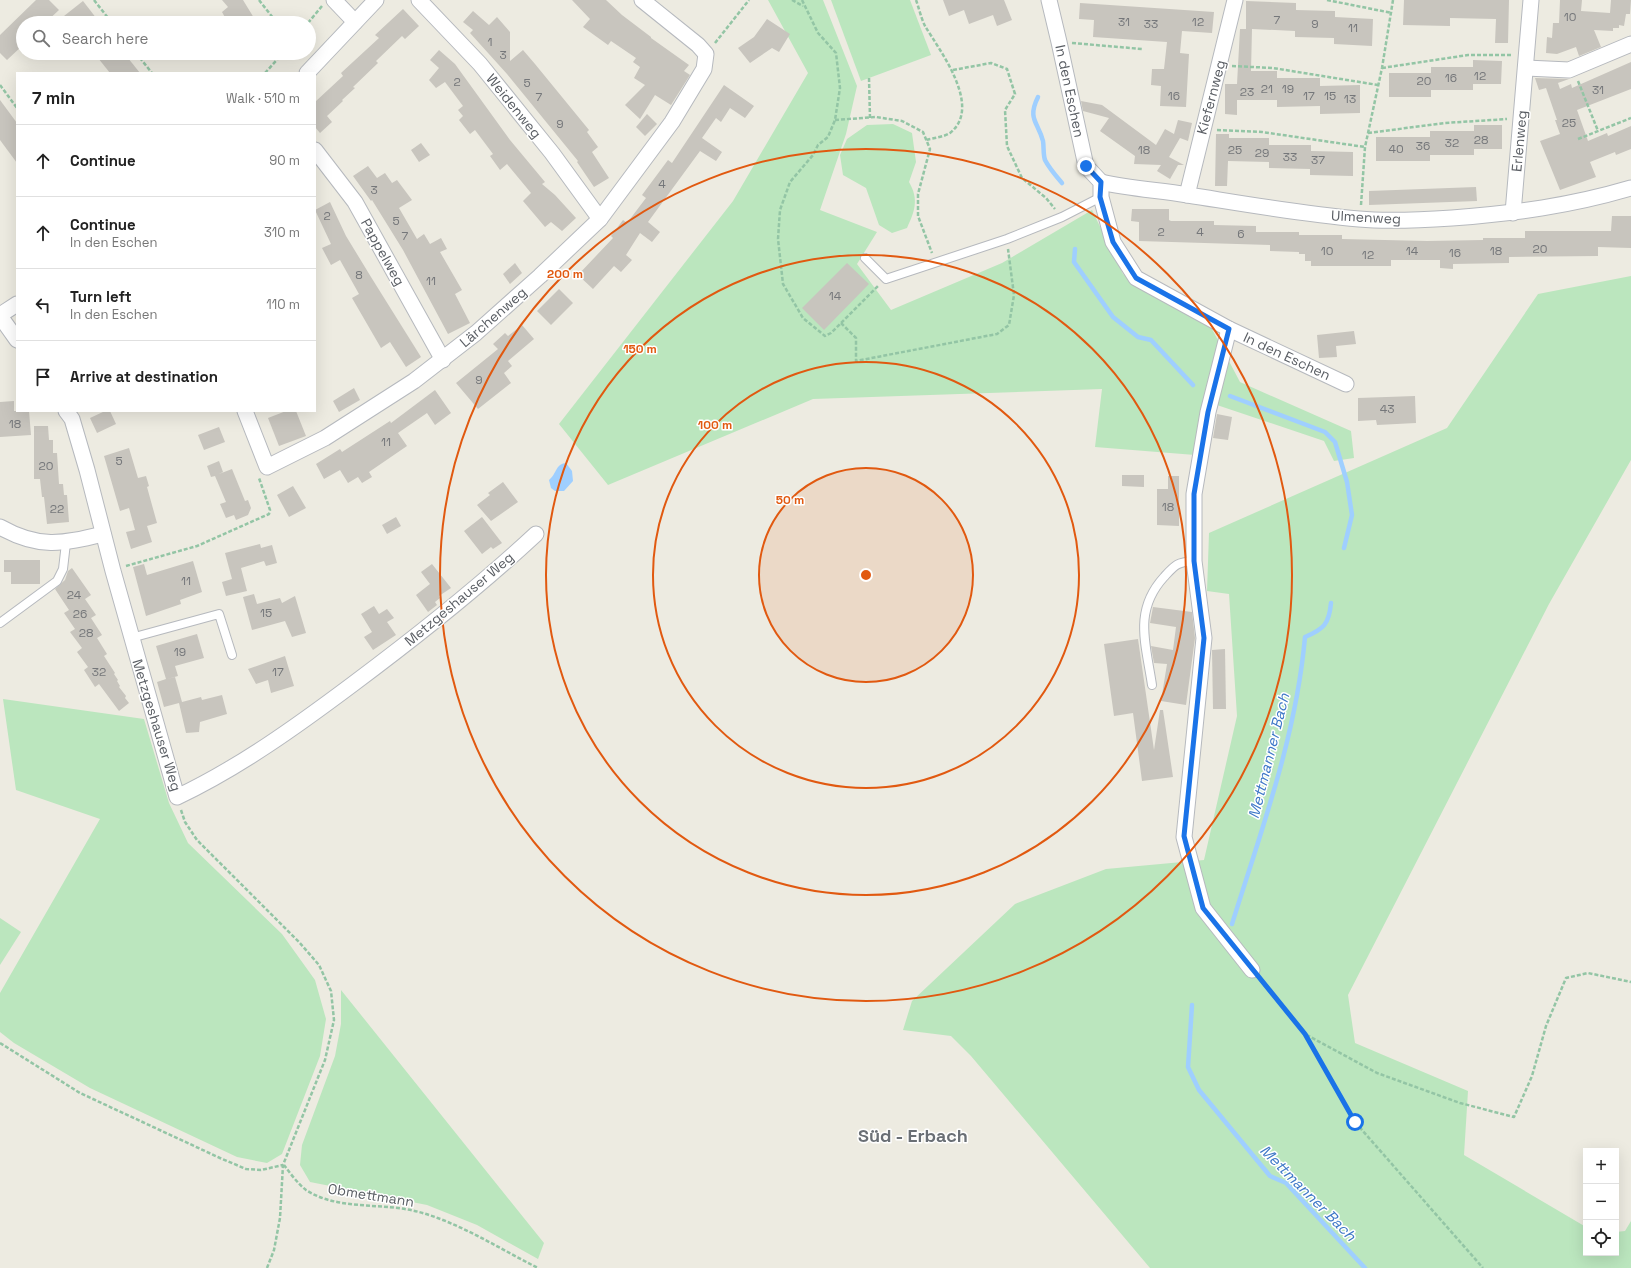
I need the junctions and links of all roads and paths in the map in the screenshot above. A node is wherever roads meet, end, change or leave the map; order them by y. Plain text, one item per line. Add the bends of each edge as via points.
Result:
1 (94, 0) edge
2 (259, 0) edge
3 (327, 0) edge
4 (334, 0) edge
5 (376, 0) edge
6 (419, 0) edge
7 (642, 0) edge
8 (749, 0) edge
9 (792, 0) edge
10 (802, 0) edge
11 (916, 0) edge
12 (1049, 0) edge
13 (1234, 0) edge
14 (1328, 0) edge
15 (1393, 0) edge
16 (1531, 0) edge
17 (803, 6) junction
18 (1392, 13) junction
19 (107, 16) edge
20 (272, 16) edge
21 (314, 16) edge
22 (356, 22) junction
23 (1060, 42) junction
24 (1631, 44) edge
25 (1142, 49) dead end
26 (706, 54) junction
27 (142, 60) edge
28 (276, 60) edge
29 (1526, 61) junction
30 (1219, 66) junction
31 (1382, 68) junction
32 (1573, 68) junction
33 (953, 70) junction
34 (151, 72) edge
35 (266, 72) edge
36 (308, 72) edge
37 (869, 78) dead end
38 (0, 85) edge
39 (1378, 85) junction
40 (16, 107) edge
41 (870, 118) junction
42 (1631, 118) edge
43 (1522, 119) junction
44 (835, 120) junction
45 (1202, 130) junction
46 (1598, 131) junction
47 (1368, 133) junction
48 (1578, 139) dead end
49 (926, 140) junction
50 (1365, 148) junction
51 (316, 151) edge
52 (1631, 188) edge
53 (1101, 189) junction
54 (1187, 195) junction
55 (1512, 213) junction
56 (1062, 217) junction
57 (600, 219) junction
58 (1360, 220) junction
59 (1006, 238) junction
60 (865, 258) dead end
61 (935, 261) junction
62 (886, 279) junction
63 (16, 305) edge
64 (0, 315) edge
65 (841, 323) junction
66 (1229, 329) junction
67 (16, 339) edge
68 (443, 360) junction
69 (1346, 384) dead end
70 (67, 412) edge
71 (245, 412) edge
72 (267, 467) junction
73 (0, 527) edge
74 (103, 534) junction
75 (536, 534) dead end
76 (66, 543) junction
77 (1194, 561) junction
78 (112, 571) junction
79 (0, 622) edge
80 (131, 638) junction
81 (232, 655) dead end
82 (1152, 685) dead end
83 (177, 797) junction
84 (1252, 970) joint
85 (1631, 982) edge
86 (1305, 1034) junction
87 (0, 1043) edge
88 (283, 1165) junction
89 (267, 1268) edge
90 (538, 1268) edge
91 (1483, 1268) edge

1 - 19 path
2 - 20 path
3 - 21 path
4 - 22 street
5 - 22 street
6 - 57 street, Weidenweg via 480,64 552,153
7 - 26 street
8 - 26 path
9 - 17 path
10 - 17 path
11 - 33 path via 924,24
12 - 23 street, In den Eschen
13 - 30 street, Kiefernweg
14 - 18 path
15 - 18 path
16 - 29 street, Erlenweg
17 - 44 path via 818,33 836,53 840,88
18 - 31 path
22 - 36 street
23 - 25 path
23 - 53 street, In den Eschen via 1086,166
24 - 32 street
26 - 57 street, Lärchenweg via 704,69 672,122
27 - 34 path
28 - 35 path
29 - 31 path via 1468,55
29 - 32 street via 1569,70
29 - 43 street, Erlenweg
30 - 39 path via 1273,68
30 - 45 street, Kiefernweg
31 - 39 path
32 - 46 path
33 - 49 path via 961,98 960,121 949,133
33 - 56 path via 991,63 1007,69 1015,94 1005,110 1007,146 1022,178 1046,198
37 - 41 path
38 - 40 path
39 - 47 path
41 - 44 path
41 - 49 path via 902,121 923,132
42 - 46 path
43 - 47 path via 1445,123
43 - 55 street, Erlenweg
44 - 65 path via 828,137 818,145 813,155 790,182 780,210 778,238 783,284 803,318 825,336
45 - 50 path via 1262,132
45 - 54 street, Kiefernweg
46 - 48 path
47 - 50 path
49 - 61 path via 930,149 918,194 918,216
50 - 58 path
51 - 68 street, Pappelweg via 356,202
52 - 55 street, Ulmenweg via 1587,201
53 - 54 street, Ulmenweg via 1123,187
53 - 56 lane
53 - 66 street, In den Eschen via 1113,242 1136,278
54 - 58 street, Ulmenweg
55 - 58 street, Ulmenweg via 1427,220
56 - 59 lane
57 - 68 street, Lärchenweg via 540,276
59 - 61 lane
59 - 65 path via 1014,295 1009,325 997,334 856,361 856,338
60 - 62 lane
61 - 62 lane
62 - 65 path
63 - 64 street
64 - 67 street
66 - 69 street, In den Eschen
66 - 77 street, In den Eschen via 1208,412 1194,494
68 - 72 street, Lärchenweg via 324,438
70 - 74 street, Metzgeshauser Weg via 72,419
71 - 72 street
72 - 78 path via 258,479 270,510 269,514 197,546
73 - 76 street via 40,543
74 - 76 street
74 - 78 street, Metzgeshauser Weg
75 - 83 street, Metzgeshauser Weg via 436,621 317,710 229,770
76 - 79 lane via 63,569 57,581
77 - 82 lane via 1175,564 1150,596 1145,609 1144,624
77 - 84 street, In den Eschen via 1204,638 1184,836 1203,908
78 - 80 street, Metzgeshauser Weg
80 - 81 lane via 219,614
80 - 83 street, Metzgeshauser Weg
83 - 88 path via 185,822 197,840 299,942 319,965 331,991 334,1020 325,1060
84 - 86 path
85 - 86 path via 1588,973 1566,978 1546,1026 1532,1076 1514,1117 1460,1103 1377,1073
86 - 91 path via 1355,1122
87 - 88 path via 80,1093 220,1158 246,1169 261,1170
88 - 89 path via 280,1218 274,1250
88 - 90 path, Obmettmann via 305,1190 322,1197 338,1202 419,1212 465,1231

